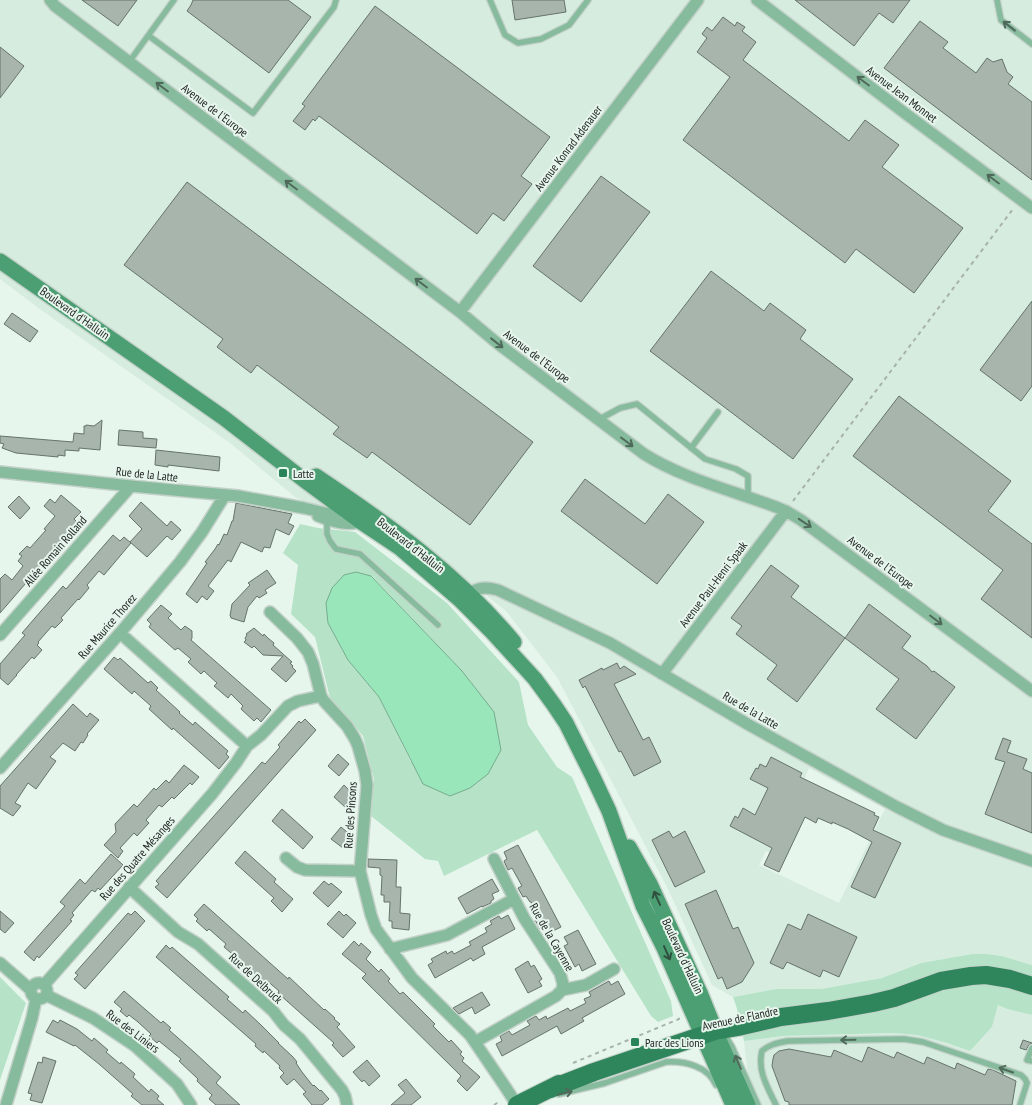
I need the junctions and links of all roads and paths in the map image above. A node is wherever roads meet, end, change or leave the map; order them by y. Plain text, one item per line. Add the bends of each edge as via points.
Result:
1 (50, 0) edge
2 (174, 0) edge
3 (336, 0) edge
4 (490, 0) edge
5 (588, 0) edge
6 (698, 0) edge
7 (757, 0) edge
8 (997, 0) edge
9 (149, 36) junction
10 (1032, 44) edge
11 (129, 62) junction
12 (1021, 199) junction
13 (1032, 208) edge
14 (0, 260) edge
15 (460, 312) junction
16 (718, 412) dead end
17 (598, 420) junction
18 (691, 448) junction
19 (0, 472) edge
20 (131, 486) junction
21 (225, 495) junction
22 (748, 496) junction
23 (290, 506) junction
24 (351, 507) junction
25 (786, 511) junction
26 (368, 519) junction
27 (327, 520) junction
28 (464, 596) junction
29 (270, 612) dead end
30 (438, 625) dead end
31 (120, 633) junction
32 (0, 635) edge
33 (662, 674) junction
34 (1032, 692) edge
35 (321, 696) junction
36 (247, 746) junction
37 (0, 768) edge
38 (286, 858) dead end
39 (494, 859) dead end
40 (1032, 861) edge
41 (360, 871) junction
42 (129, 887) junction
43 (514, 899) junction
44 (390, 949) junction
45 (0, 963) edge
46 (614, 969) dead end
47 (1032, 986) edge
48 (562, 990) junction
49 (39, 992) junction
50 (680, 1013) dead end
51 (710, 1029) junction
52 (652, 1030) dead end
53 (476, 1042) junction
54 (1032, 1048) edge
55 (714, 1062) junction
56 (1032, 1062) edge
57 (6, 1105) edge
58 (191, 1105) edge
59 (346, 1105) edge
60 (517, 1105) edge
61 (733, 1105) edge
62 (748, 1105) edge
63 (758, 1105) edge
64 (776, 1105) edge
65 (1020, 1105) edge

1 - 11 street, Avenue de l'Europe
2 - 9 lane
3 - 9 lane via 334,7 253,113
4 - 5 lane via 505,35 518,43 541,39 569,25
6 - 15 street, Avenue Konrad Adenauer
12 -> 7 street, Avenue Jean Monnet
10 -> 8 lane via 1001,20
9 - 11 lane
15 -> 11 street, Avenue de l'Europe
12 - 13 street, Avenue Jean Monnet
12 - 25 path
14 - 24 main road, Boulevard d'Halluin via 224,418 267,444
15 -> 17 street, Avenue de l'Europe
16 - 18 lane
17 - 18 lane via 620,408 637,404
17 -> 22 street, Avenue de l'Europe via 661,465
18 - 22 lane via 705,460 748,476
19 - 20 street, Rue de la Latte
20 - 21 street, Rue de la Latte
20 - 32 street, Allée Romain Rolland
21 - 23 street, Rue de la Latte
21 - 31 street, Rue Maurice Thorez via 180,562
22 - 25 street, Avenue de l'Europe
23 - 24 street, Rue de la Latte via 325,513 337,513
23 - 27 street, Rue de la Latte
24 - 26 main road, Boulevard d'Halluin
25 - 33 street, Avenue Paul-Henri Spaak
25 -> 34 street, Avenue de l'Europe
26 - 27 street, Rue de la Latte via 348,524
26 - 28 main road, Boulevard d'Halluin via 425,554
27 - 30 lane via 327,534 336,549 360,554
28 - 33 street, Rue de la Latte via 486,587 498,590 599,638
28 - 51 main road, Boulevard d'Halluin via 495,620 523,652 544,684 650,884 699,990
29 - 35 street, Rue des Pinsons via 308,652
31 - 36 street
31 - 37 street, Rue Maurice Thorez
33 - 40 street, Rue de la Latte via 897,808 943,830
35 - 36 street, Rue des Quatre Mésanges via 288,706
35 - 41 street, Rue des Pinsons via 352,733 364,763 367,785
36 - 42 street, Rue des Quatre Mésanges via 212,794
38 - 41 street via 305,870
39 - 43 street, Rue de la Cayenne
41 - 44 street, Rue des Pinsons via 371,916
42 - 49 street, Rue des Quatre Mésanges
42 - 59 street, Rue de Delbruck via 273,1011 342,1090
43 - 44 street, Rue de la Cayenne via 447,935
43 - 48 street, Rue de la Cayenne via 560,973
44 - 53 street, Rue des Pinsons via 416,982
45 - 49 street, Rue des Liniers
46 - 48 street, Rue de la Cayenne via 586,985
47 - 51 main road, Avenue de Flandre via 994,976 972,976 941,981 882,1001 853,1006 781,1008
48 - 53 street, Rue de la Cayenne
49 - 57 street
49 - 58 street, Rue des Liniers via 93,1018 135,1046 177,1084
50 - 52 path via 679,1019
51 - 55 main road, Boulevard d'Halluin
51 - 60 main road, Avenue de Flandre via 637,1048 598,1063
51 - 62 main road, Boulevard d'Halluin
63 -> 51 lane via 728,1039
53 - 60 street, Rue des Pinsons
54 - 56 lane via 1028,1060
60 -> 55 lane via 605,1083 666,1062 695,1066 710,1075 718,1089
55 - 61 main road, Boulevard d'Halluin
65 -> 64 lane via 1027,1083 1021,1075 923,1042 904,1039 788,1041 766,1047 762,1051 760,1070

